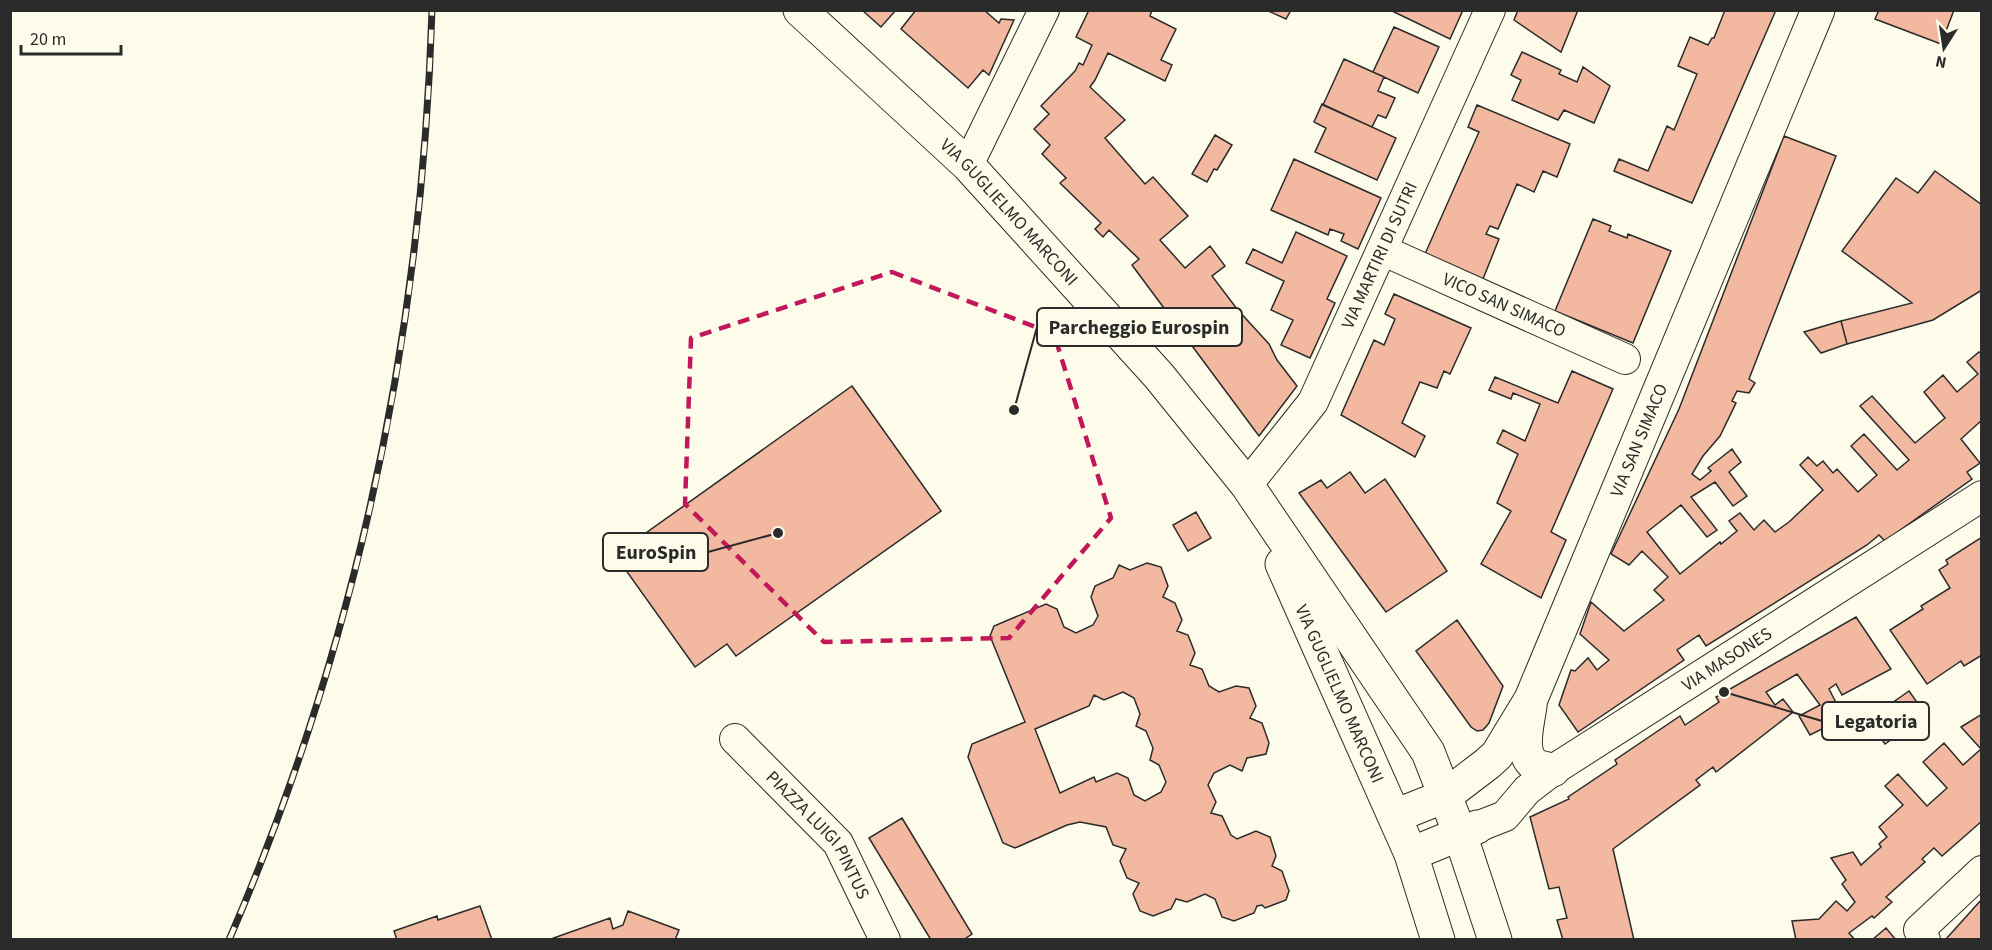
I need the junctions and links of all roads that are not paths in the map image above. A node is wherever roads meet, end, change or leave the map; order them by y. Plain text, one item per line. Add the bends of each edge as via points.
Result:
1 (800, 10) edge
2 (1044, 10) edge
3 (1490, 10) edge
4 (1818, 10) edge
5 (968, 165) junction
6 (1382, 250) junction
7 (1625, 359) dead end
8 (1247, 485) junction
9 (1982, 496) edge
10 (1531, 699) junction
11 (735, 739) dead end
12 (1553, 770) junction
13 (1446, 796) junction
14 (1395, 816) junction
15 (1469, 830) junction
16 (1412, 854) junction
17 (1982, 871) edge
18 (885, 939) edge
19 (1438, 939) edge
20 (1495, 939) edge
21 (1924, 939) edge

1 - 5 main road, VIA GUGLIELMO MARCONI
2 - 5 street
3 - 6 street, VIA MARTIRI DI SUTRI
4 - 10 main road, VIA SAN SIMACO
5 - 8 main road, VIA GUGLIELMO MARCONI via 1159,376
6 - 7 street, VICO SAN SIMACO
6 - 8 street, VIA MARTIRI DI SUTRI via 1313,402
8 - 13 main road, VIA GUGLIELMO MARCONI via 1428,752
8 - 14 main road, VIA GUGLIELMO MARCONI
9 - 12 street, VIA MASONES
10 - 12 main road via 1528,757 1536,766
10 - 13 main road, VIA SAN SIMACO via 1497,755
11 - 18 street, PIAZZA LUIGI PINTUS via 838,843
12 - 15 street, VIA MASONES via 1527,790 1505,816
13 - 14 main road, VIA SAN SIMACO
13 - 15 main road, VIA GUGLIELMO MARCONI
14 - 16 main road, VIA GUGLIELMO MARCONI
15 - 16 main road
15 - 20 main road, VIA GUGLIELMO MARCONI
16 - 19 main road, VIA GUGLIELMO MARCONI
17 - 21 street via 1919,930

